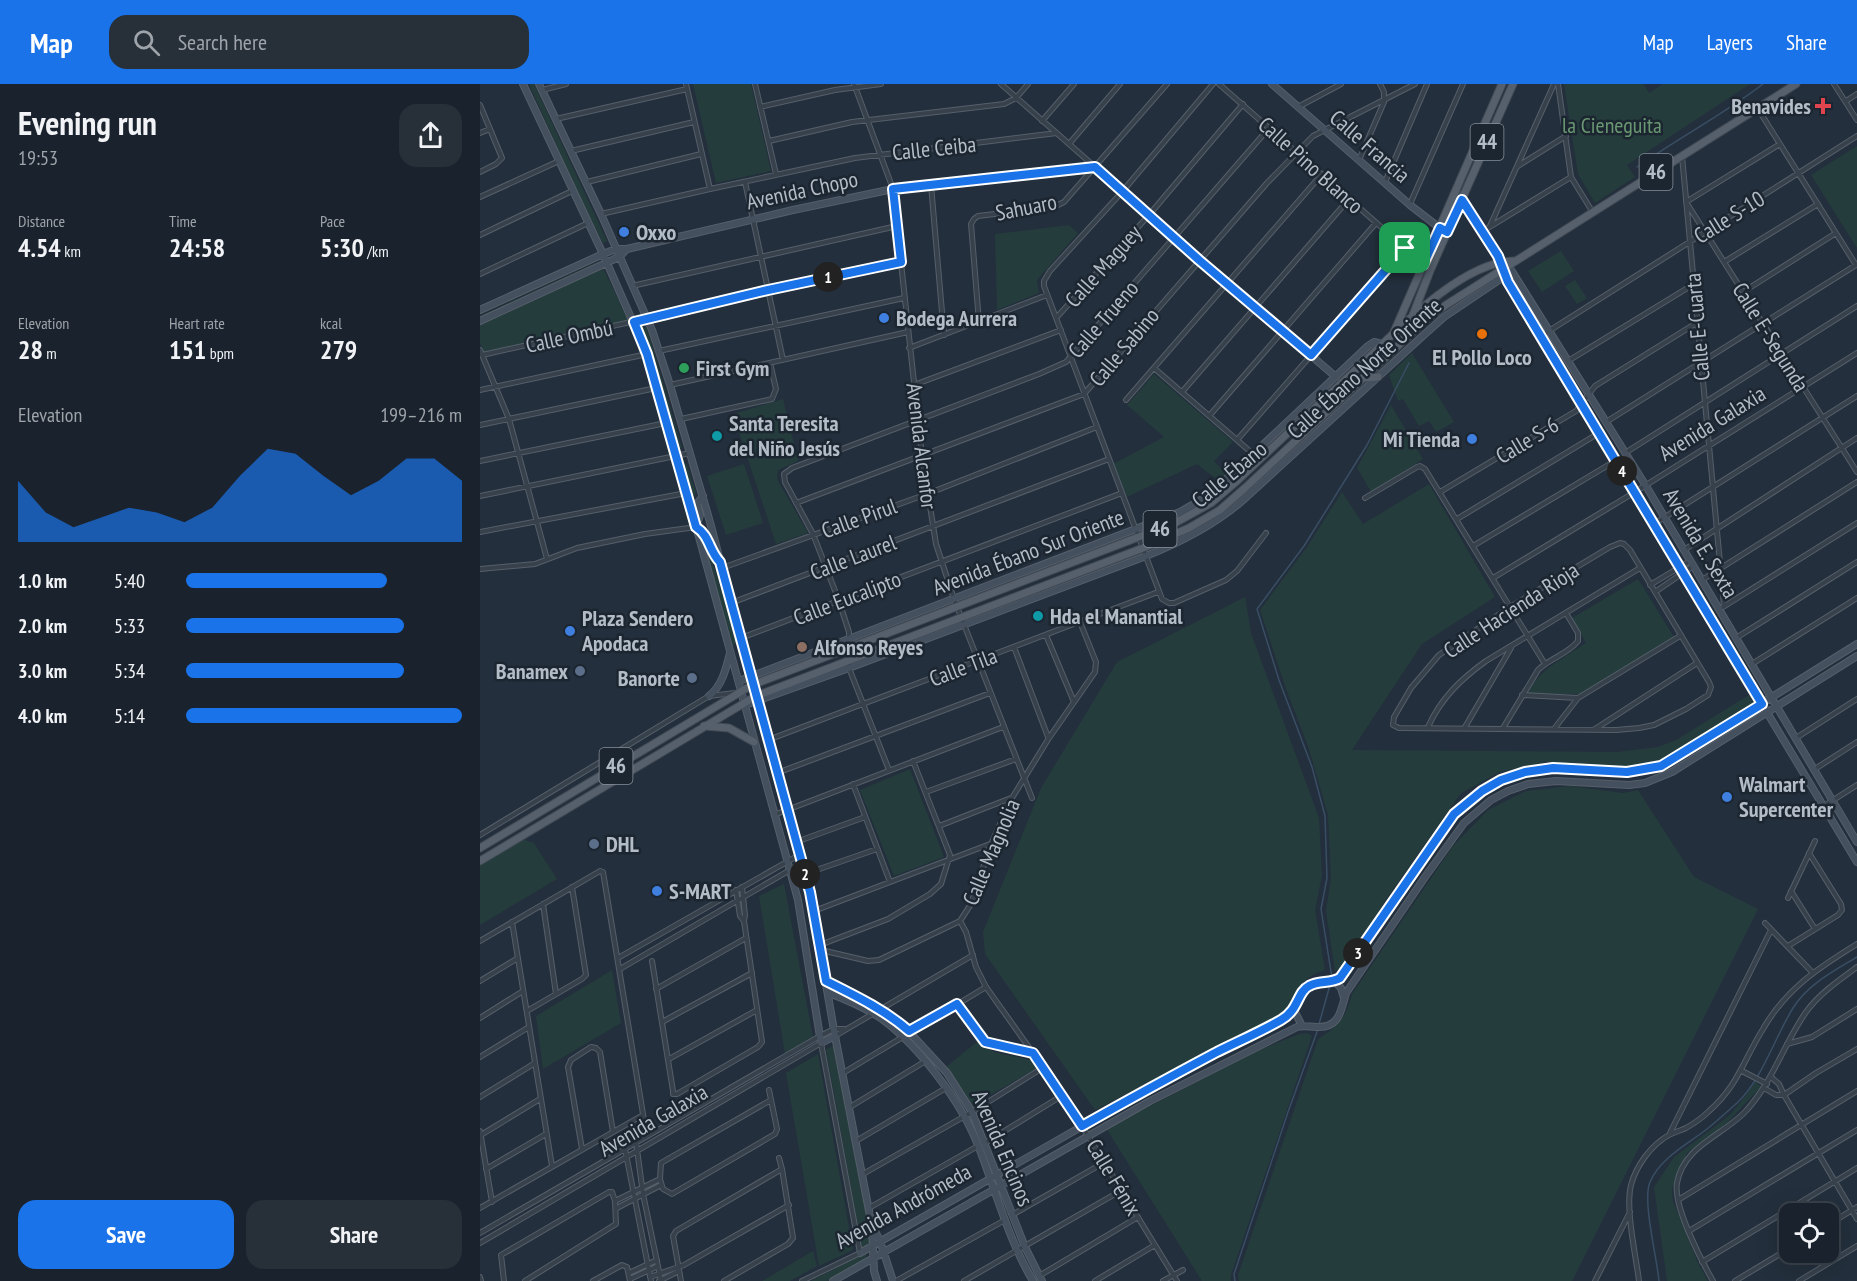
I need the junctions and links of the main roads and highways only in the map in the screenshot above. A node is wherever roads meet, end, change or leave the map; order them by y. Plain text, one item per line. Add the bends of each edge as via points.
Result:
1 (1502, 84) edge
2 (1513, 84) edge
3 (1796, 84) edge
4 (1505, 265) junction
5 (1410, 319) junction
6 (1394, 334) junction
7 (1404, 340) junction
8 (1378, 377) road end
9 (1363, 378) junction
10 (1338, 402) junction
11 (1345, 409) road end
12 (704, 726) junction
13 (754, 742) road end
14 (480, 848) edge
15 (480, 861) edge

1 - 6 main road, 44
2 - 5 main road, 44
3 - 4 main road, 46
4 - 5 main road, Calle Ébano / 46 via 1477,271
4 - 7 main road, Calle Ébano / 46 via 1446,305
5 - 6 main road, Calle Ébano / 46
5 - 7 main road, 44
6 - 14 main road, Calle Ébano / 46 via 1294,422 1211,503 1139,538 752,685
7 - 9 main road, Calle Ébano / 46
8 - 9 main road
9 - 10 main road, Calle Ébano / 46
10 - 11 main road
10 - 12 main road, Calle Ébano / 46 via 1220,510 1189,528 963,621 848,660 745,703
12 - 13 main road via 729,728
12 - 15 main road, 46

